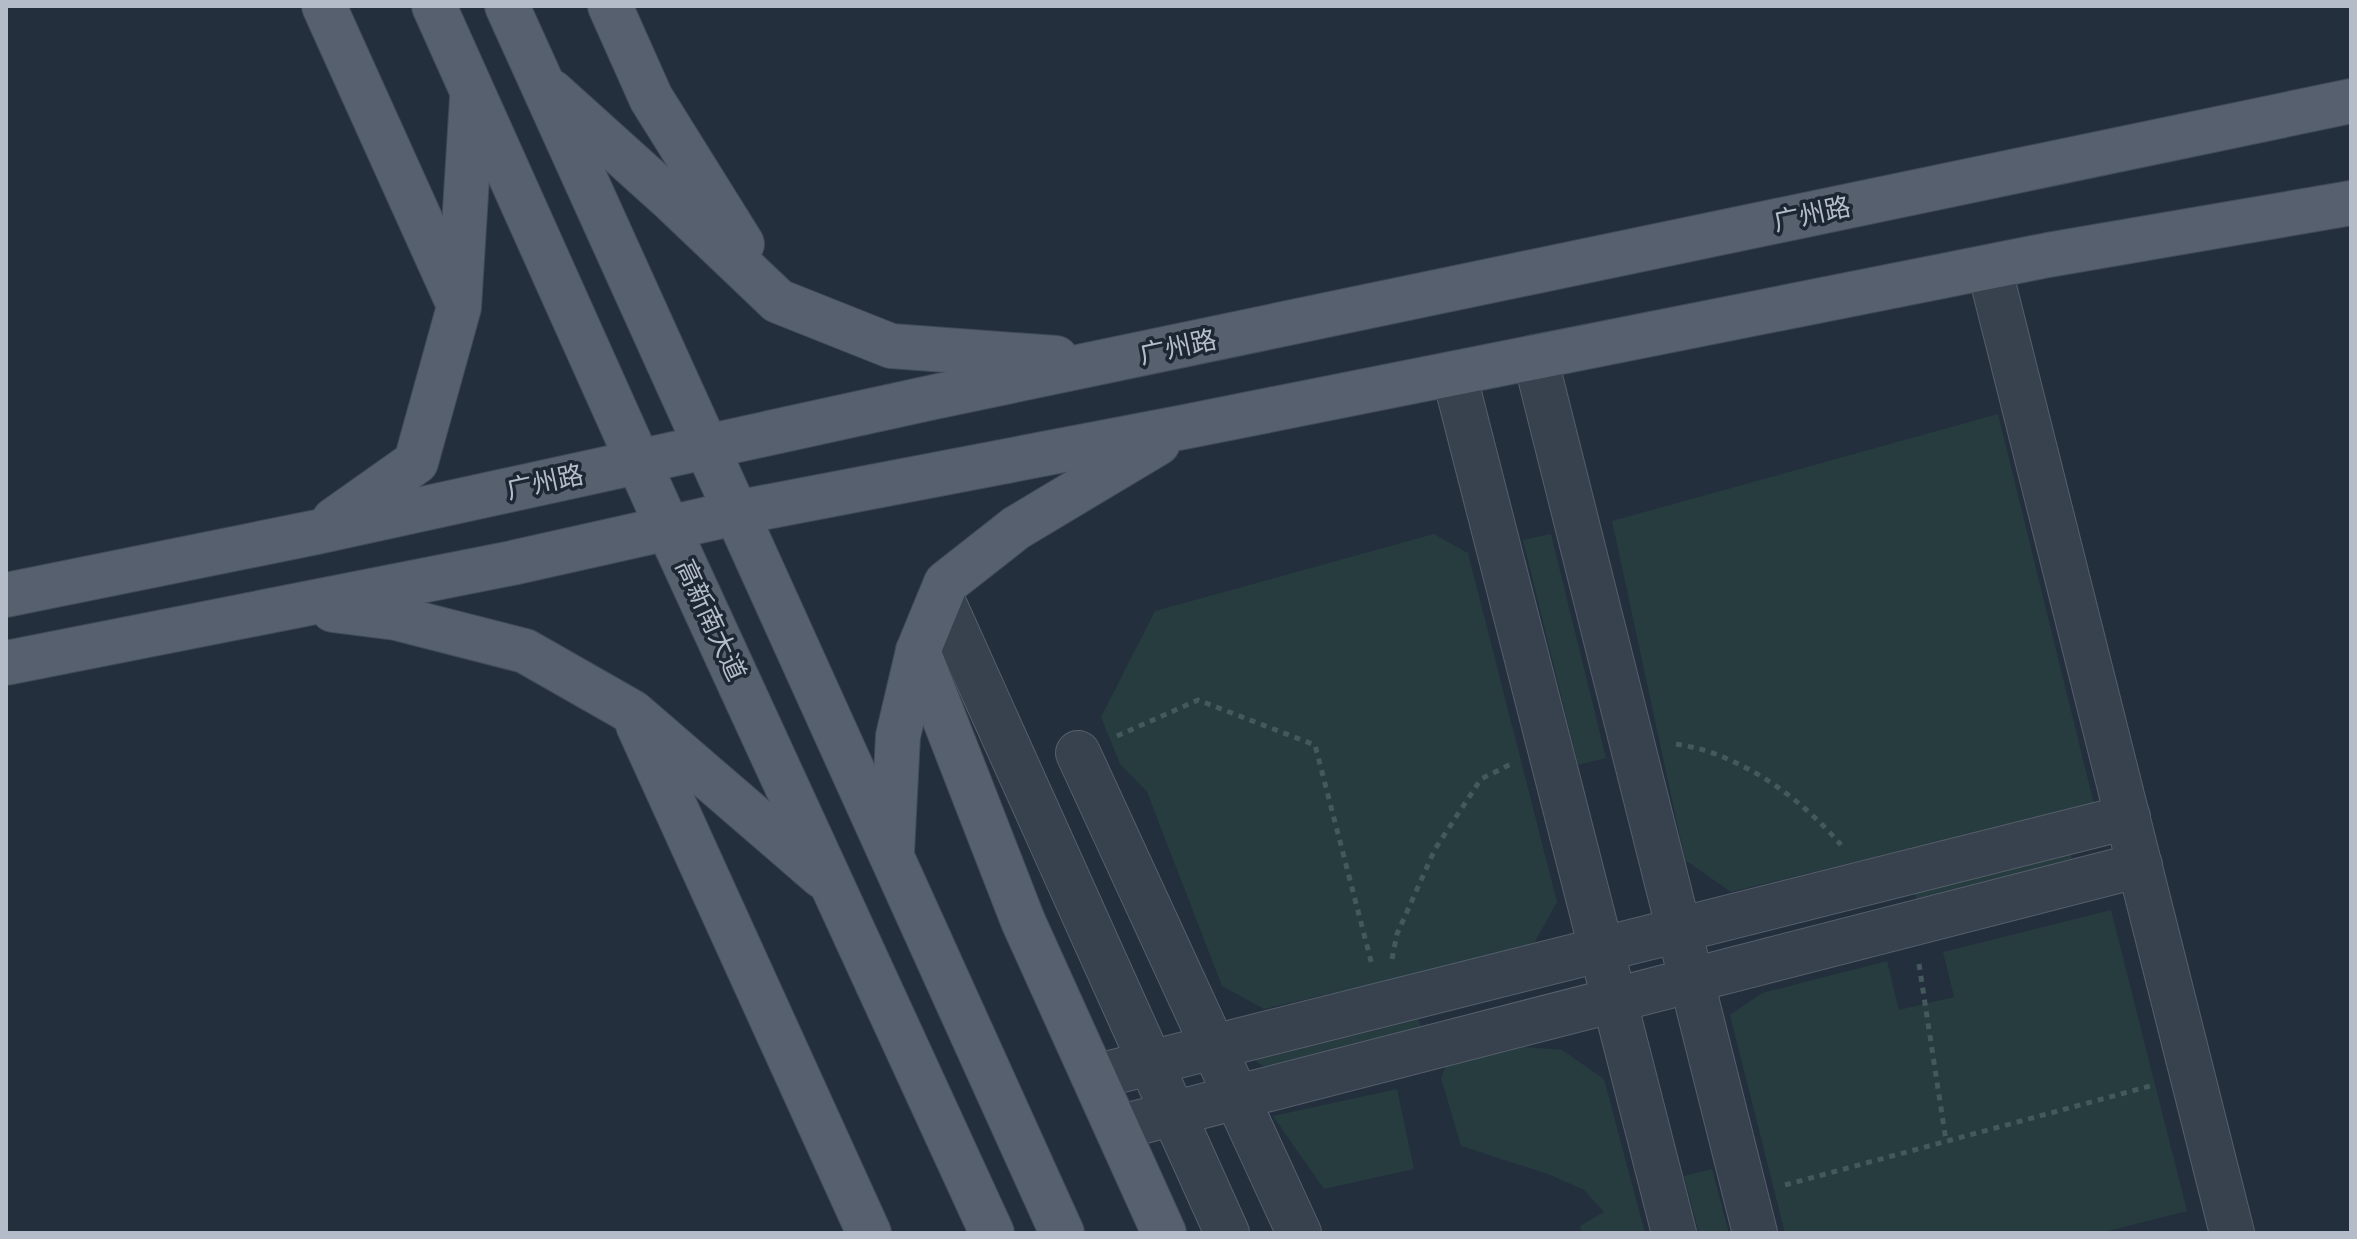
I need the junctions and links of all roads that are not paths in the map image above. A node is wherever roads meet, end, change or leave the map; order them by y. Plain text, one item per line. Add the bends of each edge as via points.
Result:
1 (324, 6) edge
2 (434, 6) edge
3 (507, 6) edge
4 (610, 6) edge
5 (541, 81) junction
6 (473, 92) junction
7 (2351, 101) edge
8 (2351, 203) edge
9 (1989, 267) junction
10 (778, 301) junction
11 (459, 307) junction
12 (1535, 357) junction
13 (1111, 362) junction
14 (1454, 374) junction
15 (1184, 427) junction
16 (706, 447) junction
17 (639, 462) junction
18 (735, 513) junction
19 (668, 528) junction
20 (317, 532) junction
21 (6, 595) edge
22 (941, 597) junction
23 (295, 605) junction
24 (918, 651) junction
25 (6, 663) edge
26 (632, 712) junction
27 (1078, 753) road end
28 (2128, 817) junction
29 (892, 859) junction
30 (2140, 865) junction
31 (835, 887) junction
32 (1679, 930) junction
33 (1601, 950) junction
34 (1692, 980) junction
35 (1614, 1000) junction
36 (1214, 1047) junction
37 (1151, 1063) junction
38 (1094, 1077) junction
39 (1237, 1097) junction
40 (1173, 1113) junction
41 (1117, 1128) junction
42 (1750, 1214) edge
43 (869, 1233) edge
44 (992, 1233) edge
45 (1062, 1233) edge
46 (1164, 1233) edge
47 (1227, 1233) edge
48 (1299, 1233) edge
49 (1674, 1233) edge
50 (2232, 1233) edge

1 - 11 main road
2 - 6 main road, 高新南大道
3 - 5 main road
4 - 10 main road via 651,98
5 - 10 main road
5 - 16 main road
6 - 11 main road
6 - 17 main road, 高新南大道
7 - 13 main road, 广州路
8 - 9 main road
9 - 12 main road
9 - 28 street
10 - 13 main road via 891,346
11 - 20 main road via 416,462
12 - 14 main road
12 - 32 street
13 - 16 main road, 广州路
14 - 15 main road
14 - 33 street
15 - 18 main road
15 - 22 main road via 1016,528 946,583
16 - 17 main road, 广州路
16 - 18 main road
17 - 19 main road, 高新南大道
17 - 20 main road, 广州路
18 - 19 main road
18 - 29 main road
19 - 23 main road
19 - 31 main road, 高新南大道
20 - 21 main road, 广州路
22 - 24 main road
22 - 37 street
23 - 25 main road
23 - 26 main road via 396,618 525,651
24 - 29 main road via 898,736
24 - 38 main road via 1023,921
26 - 31 main road
26 - 43 main road
27 - 36 street
28 - 30 street
28 - 32 street
29 - 45 main road
30 - 34 street
30 - 50 street
31 - 44 main road, 高新南大道
32 - 33 street
32 - 34 street
33 - 35 street
33 - 36 street
34 - 35 street
34 - 42 street
35 - 39 street
35 - 49 street
36 - 37 street
36 - 39 street
37 - 38 street
37 - 40 street
38 - 41 main road
39 - 40 street
39 - 48 street
40 - 41 street
40 - 47 street
41 - 46 main road

